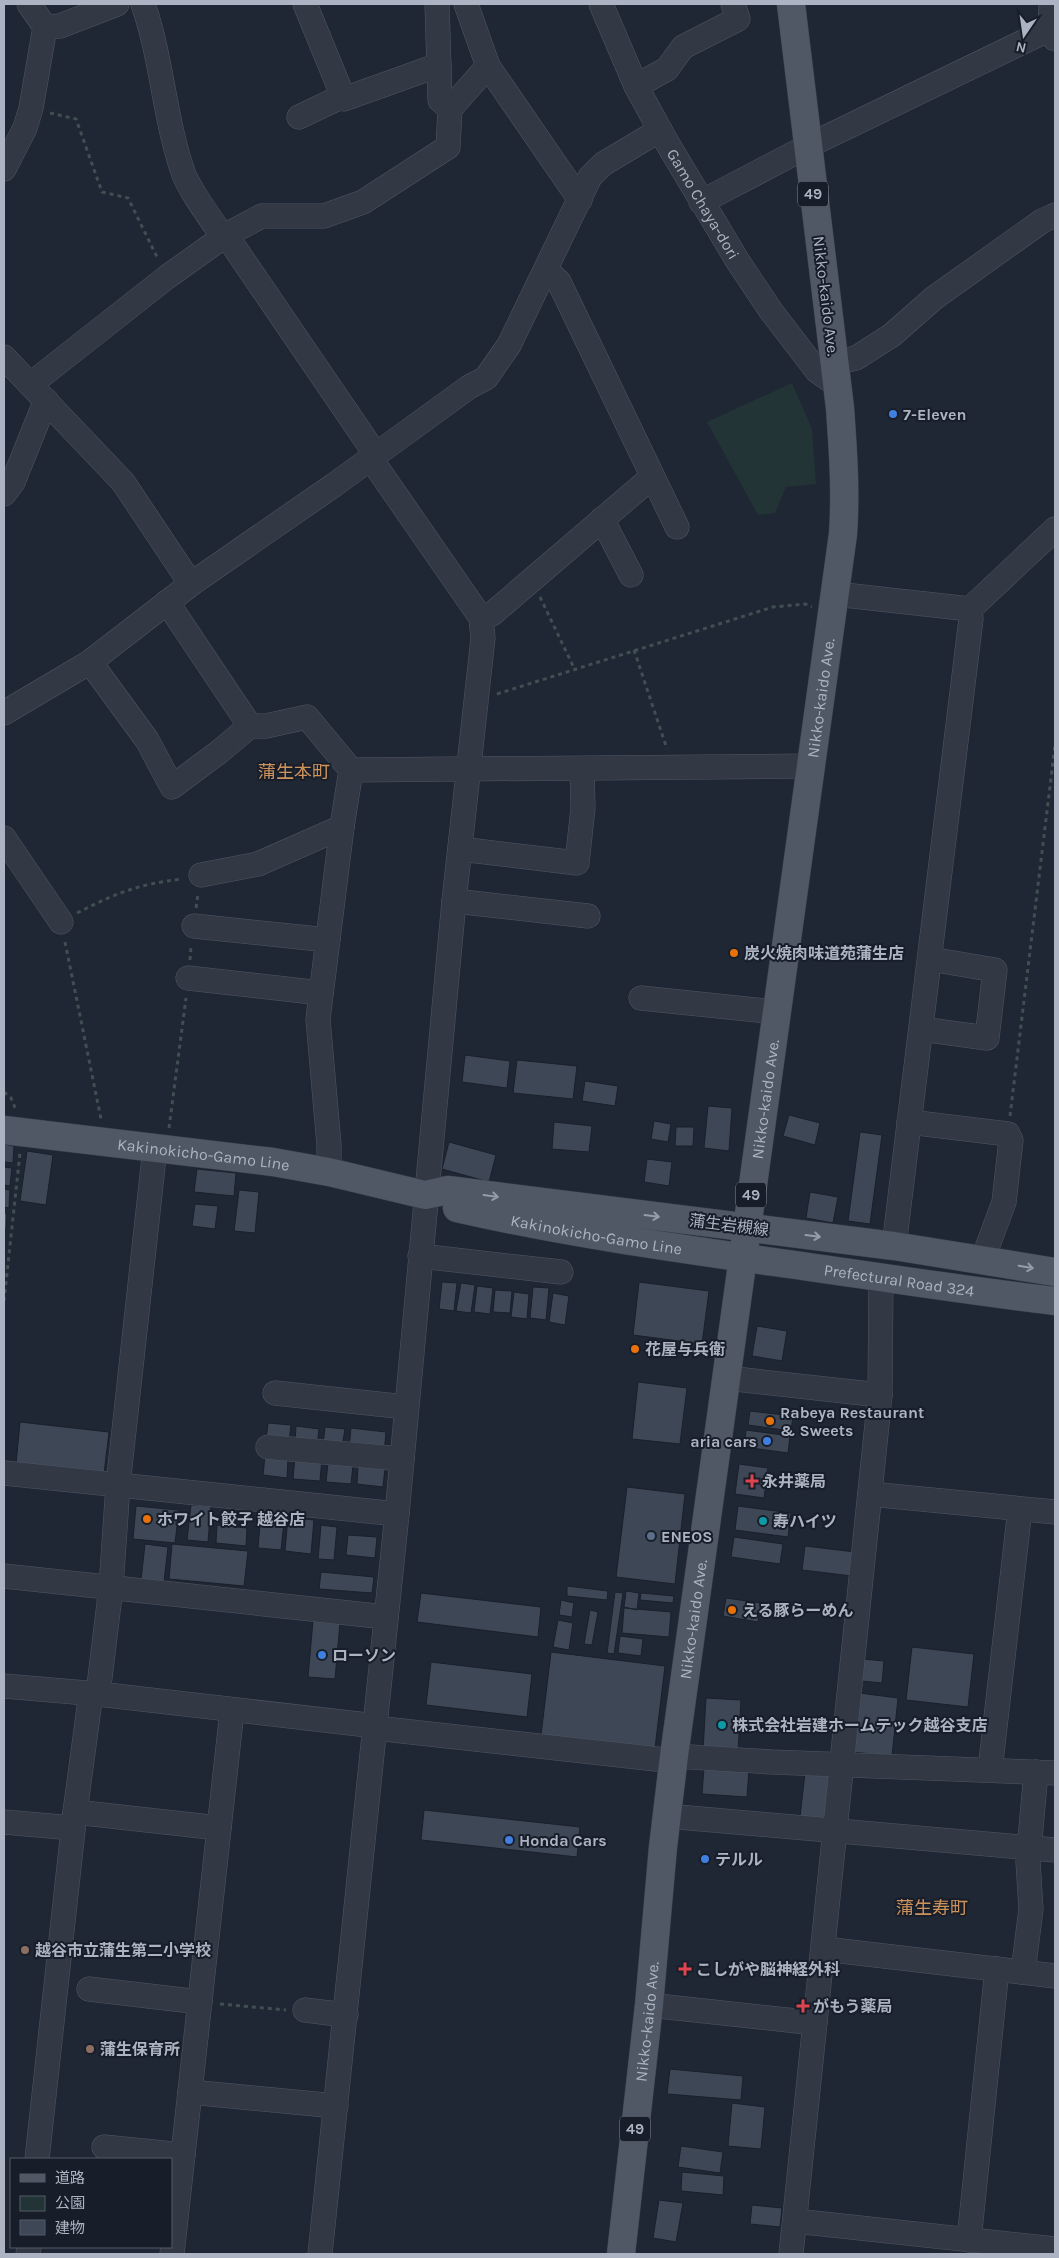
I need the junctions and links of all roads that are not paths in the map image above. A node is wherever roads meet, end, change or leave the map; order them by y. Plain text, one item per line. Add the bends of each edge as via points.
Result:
1 (29, 4) edge
2 (117, 4) edge
3 (144, 4) edge
4 (305, 4) edge
5 (437, 4) edge
6 (466, 4) edge
7 (600, 4) edge
8 (733, 4) edge
9 (791, 4) edge
10 (1051, 4) edge
11 (45, 27) junction
12 (1052, 34) edge
13 (439, 65) junction
14 (488, 66) junction
15 (636, 86) junction
16 (343, 96) junction
17 (450, 108) junction
18 (299, 117) dead end
19 (660, 130) junction
20 (808, 146) junction
21 (4, 169) edge
22 (580, 200) junction
23 (701, 202) junction
24 (1055, 215) edge
25 (224, 236) junction
26 (546, 270) junction
27 (4, 356) edge
28 (835, 374) junction
29 (38, 392) junction
30 (373, 457) junction
31 (652, 477) junction
32 (4, 494) edge
33 (602, 519) junction
34 (677, 527) dead end
35 (1055, 529) edge
36 (630, 575) dead end
37 (191, 584) junction
38 (167, 602) junction
39 (833, 602) junction
40 (970, 610) junction
41 (481, 618) junction
42 (90, 662) junction
43 (4, 713) edge
44 (250, 726) junction
45 (812, 766) junction
46 (582, 769) junction
47 (350, 770) junction
48 (468, 770) junction
49 (342, 827) junction
50 (4, 838) edge
51 (460, 849) junction
52 (201, 875) road end
53 (454, 901) junction
54 (588, 916) dead end
55 (61, 922) road end
56 (194, 926) road end
57 (328, 940) junction
58 (930, 960) junction
59 (188, 978) road end
60 (321, 993) junction
61 (641, 998) dead end
62 (776, 1012) junction
63 (921, 1029) junction
64 (909, 1122) junction
65 (15, 1126) edge
66 (162, 1142) junction
67 (329, 1172) junction
68 (414, 1193) junction
69 (747, 1227) junction
70 (894, 1246) junction
71 (420, 1256) junction
72 (742, 1258) junction
73 (985, 1260) junction
74 (561, 1272) dead end
75 (1055, 1272) edge
76 (881, 1278) junction
77 (1055, 1301) edge
78 (726, 1378) junction
79 (275, 1393) dead end
80 (880, 1395) junction
81 (406, 1407) junction
82 (268, 1447) dead end
83 (402, 1459) junction
84 (4, 1473) edge
85 (118, 1486) junction
86 (870, 1494) junction
87 (1020, 1509) junction
88 (1055, 1512) edge
89 (397, 1514) junction
90 (4, 1576) edge
91 (111, 1587) junction
92 (386, 1617) junction
93 (4, 1686) edge
94 (94, 1694) junction
95 (232, 1711) junction
96 (376, 1727) junction
97 (674, 1758) junction
98 (841, 1763) junction
99 (990, 1770) junction
100 (1046, 1772) edge
101 (667, 1816) junction
102 (74, 1820) junction
103 (4, 1822) edge
104 (219, 1828) junction
105 (834, 1830) junction
106 (1028, 1847) junction
107 (1055, 1850) edge
108 (824, 1949) junction
109 (997, 1969) junction
110 (1023, 1972) junction
111 (1055, 1976) edge
112 (89, 1989) dead end
113 (200, 2002) junction
114 (648, 2004) junction
115 (305, 2010) road end
116 (346, 2015) junction
117 (815, 2023) junction
118 (190, 2092) junction
119 (336, 2106) junction
120 (104, 2147) dead end
121 (183, 2155) junction
122 (37, 2158) edge
123 (795, 2221) junction
124 (969, 2240) junction
125 (1055, 2249) edge
126 (172, 2254) edge
127 (320, 2254) edge
128 (621, 2254) edge
129 (791, 2254) edge

1 - 11 street
2 - 11 street via 60,26
3 - 25 street via 183,174
4 - 16 street
5 - 13 street
6 - 14 street
7 - 15 street, Gamo Chaya-dori
8 - 15 street via 738,19 683,47 667,69
9 - 20 main road, Nikko-kaido Ave. / 49
10 - 12 street
11 - 21 street via 31,108 25,128
12 - 20 street
13 - 16 street via 344,99
13 - 17 street via 440,100
14 - 17 street
14 - 22 street
15 - 19 street, Gamo Chaya-dori
16 - 18 street
17 - 25 street via 448,146 363,202 324,216 262,216
19 - 22 street via 603,164 590,177
19 - 23 street, Gamo Chaya-dori
20 - 23 street
20 - 28 main road, Nikko-kaido Ave. / 49
22 - 26 street
23 - 28 street, Gamo Chaya-dori via 771,311 817,371
24 - 28 street via 934,298 892,335
25 - 29 street via 167,278
25 - 30 street
26 - 30 street via 509,345 486,378
26 - 31 street via 560,282
27 - 29 street
28 - 39 main road, Nikko-kaido Ave. / 49 via 845,501
29 - 32 street via 13,482
29 - 37 street via 123,482
30 - 37 street
30 - 41 street
31 - 33 street
31 - 34 street
33 - 36 street
33 - 41 street via 492,614
35 - 40 street
37 - 38 street
38 - 42 street
38 - 44 street
39 - 40 street
39 - 45 main road, Nikko-kaido Ave. / 49
40 - 58 street
41 - 48 street via 483,638
42 - 43 street
42 - 44 street via 147,740 172,787
44 - 47 street via 307,717
45 - 46 street
45 - 62 main road, Nikko-kaido Ave. / 49
46 - 48 street
46 - 51 street via 583,808 577,863
47 - 48 street
47 - 49 street
48 - 51 street
49 - 52 street via 258,864
49 - 57 street
50 - 55 street
51 - 53 street
53 - 54 street
53 - 68 street
56 - 57 street
57 - 60 street
58 - 63 street
58 - 63 street via 996,970 987,1038
59 - 60 street
60 - 67 street via 318,1019 330,1145
61 - 62 street
62 - 69 main road, Nikko-kaido Ave. / 49
63 - 64 street
64 - 70 street
64 - 73 street via 1009,1137 1004,1202
65 - 66 main road, Kakinokicho-Gamo Line via 106,1142
66 - 67 main road, Kakinokicho-Gamo Line
66 - 85 street
67 - 68 main road, Kakinokicho-Gamo Line
68 -> 69 main road, 蒲生岩槻線 via 448,1190
68 - 71 street
68 - 72 main road, Kakinokicho-Gamo Line via 449,1206 580,1234
69 -> 70 main road, 蒲生岩槻線
69 - 72 main road, Nikko-kaido Ave. / 49
70 - 73 main road, 蒲生岩槻線
71 - 74 street
71 - 81 street
72 - 76 main road, Prefectural Road 324
72 - 78 main road, Nikko-kaido Ave. / 49
73 -> 75 main road, 蒲生岩槻線
76 - 77 main road, Prefectural Road 324
76 - 80 street
78 - 80 street
78 - 97 main road, Nikko-kaido Ave. / 49
79 - 81 street
80 - 86 street
81 - 83 street
82 - 83 street
83 - 89 street
84 - 85 street
85 - 89 street
85 - 91 street
86 - 87 street
86 - 98 street
87 - 88 street
87 - 99 street
89 - 92 street
90 - 91 street
91 - 92 street
91 - 94 street
92 - 96 street
93 - 94 street
94 - 95 street
94 - 102 street
95 - 96 street
95 - 104 street
96 - 97 street
96 - 116 street
97 - 98 street
97 - 101 main road, Nikko-kaido Ave. / 49
98 - 99 street
98 - 105 street
99 - 100 street
100 - 106 street
101 - 105 street
101 - 114 main road, Nikko-kaido Ave. / 49
102 - 103 street
102 - 104 street
102 - 122 street
104 - 113 street
105 - 106 street
105 - 108 street
106 - 107 street
106 - 110 street via 1031,1909
108 - 109 street
108 - 117 street
109 - 110 street
109 - 124 street
110 - 111 street
112 - 113 street
113 - 118 street
114 - 117 street
114 - 128 main road, Nikko-kaido Ave. / 49
115 - 116 street
116 - 119 street
117 - 123 street
118 - 119 street
118 - 121 street
119 - 127 street
120 - 121 street
121 - 126 street
123 - 124 street
123 - 129 street
124 - 125 street

